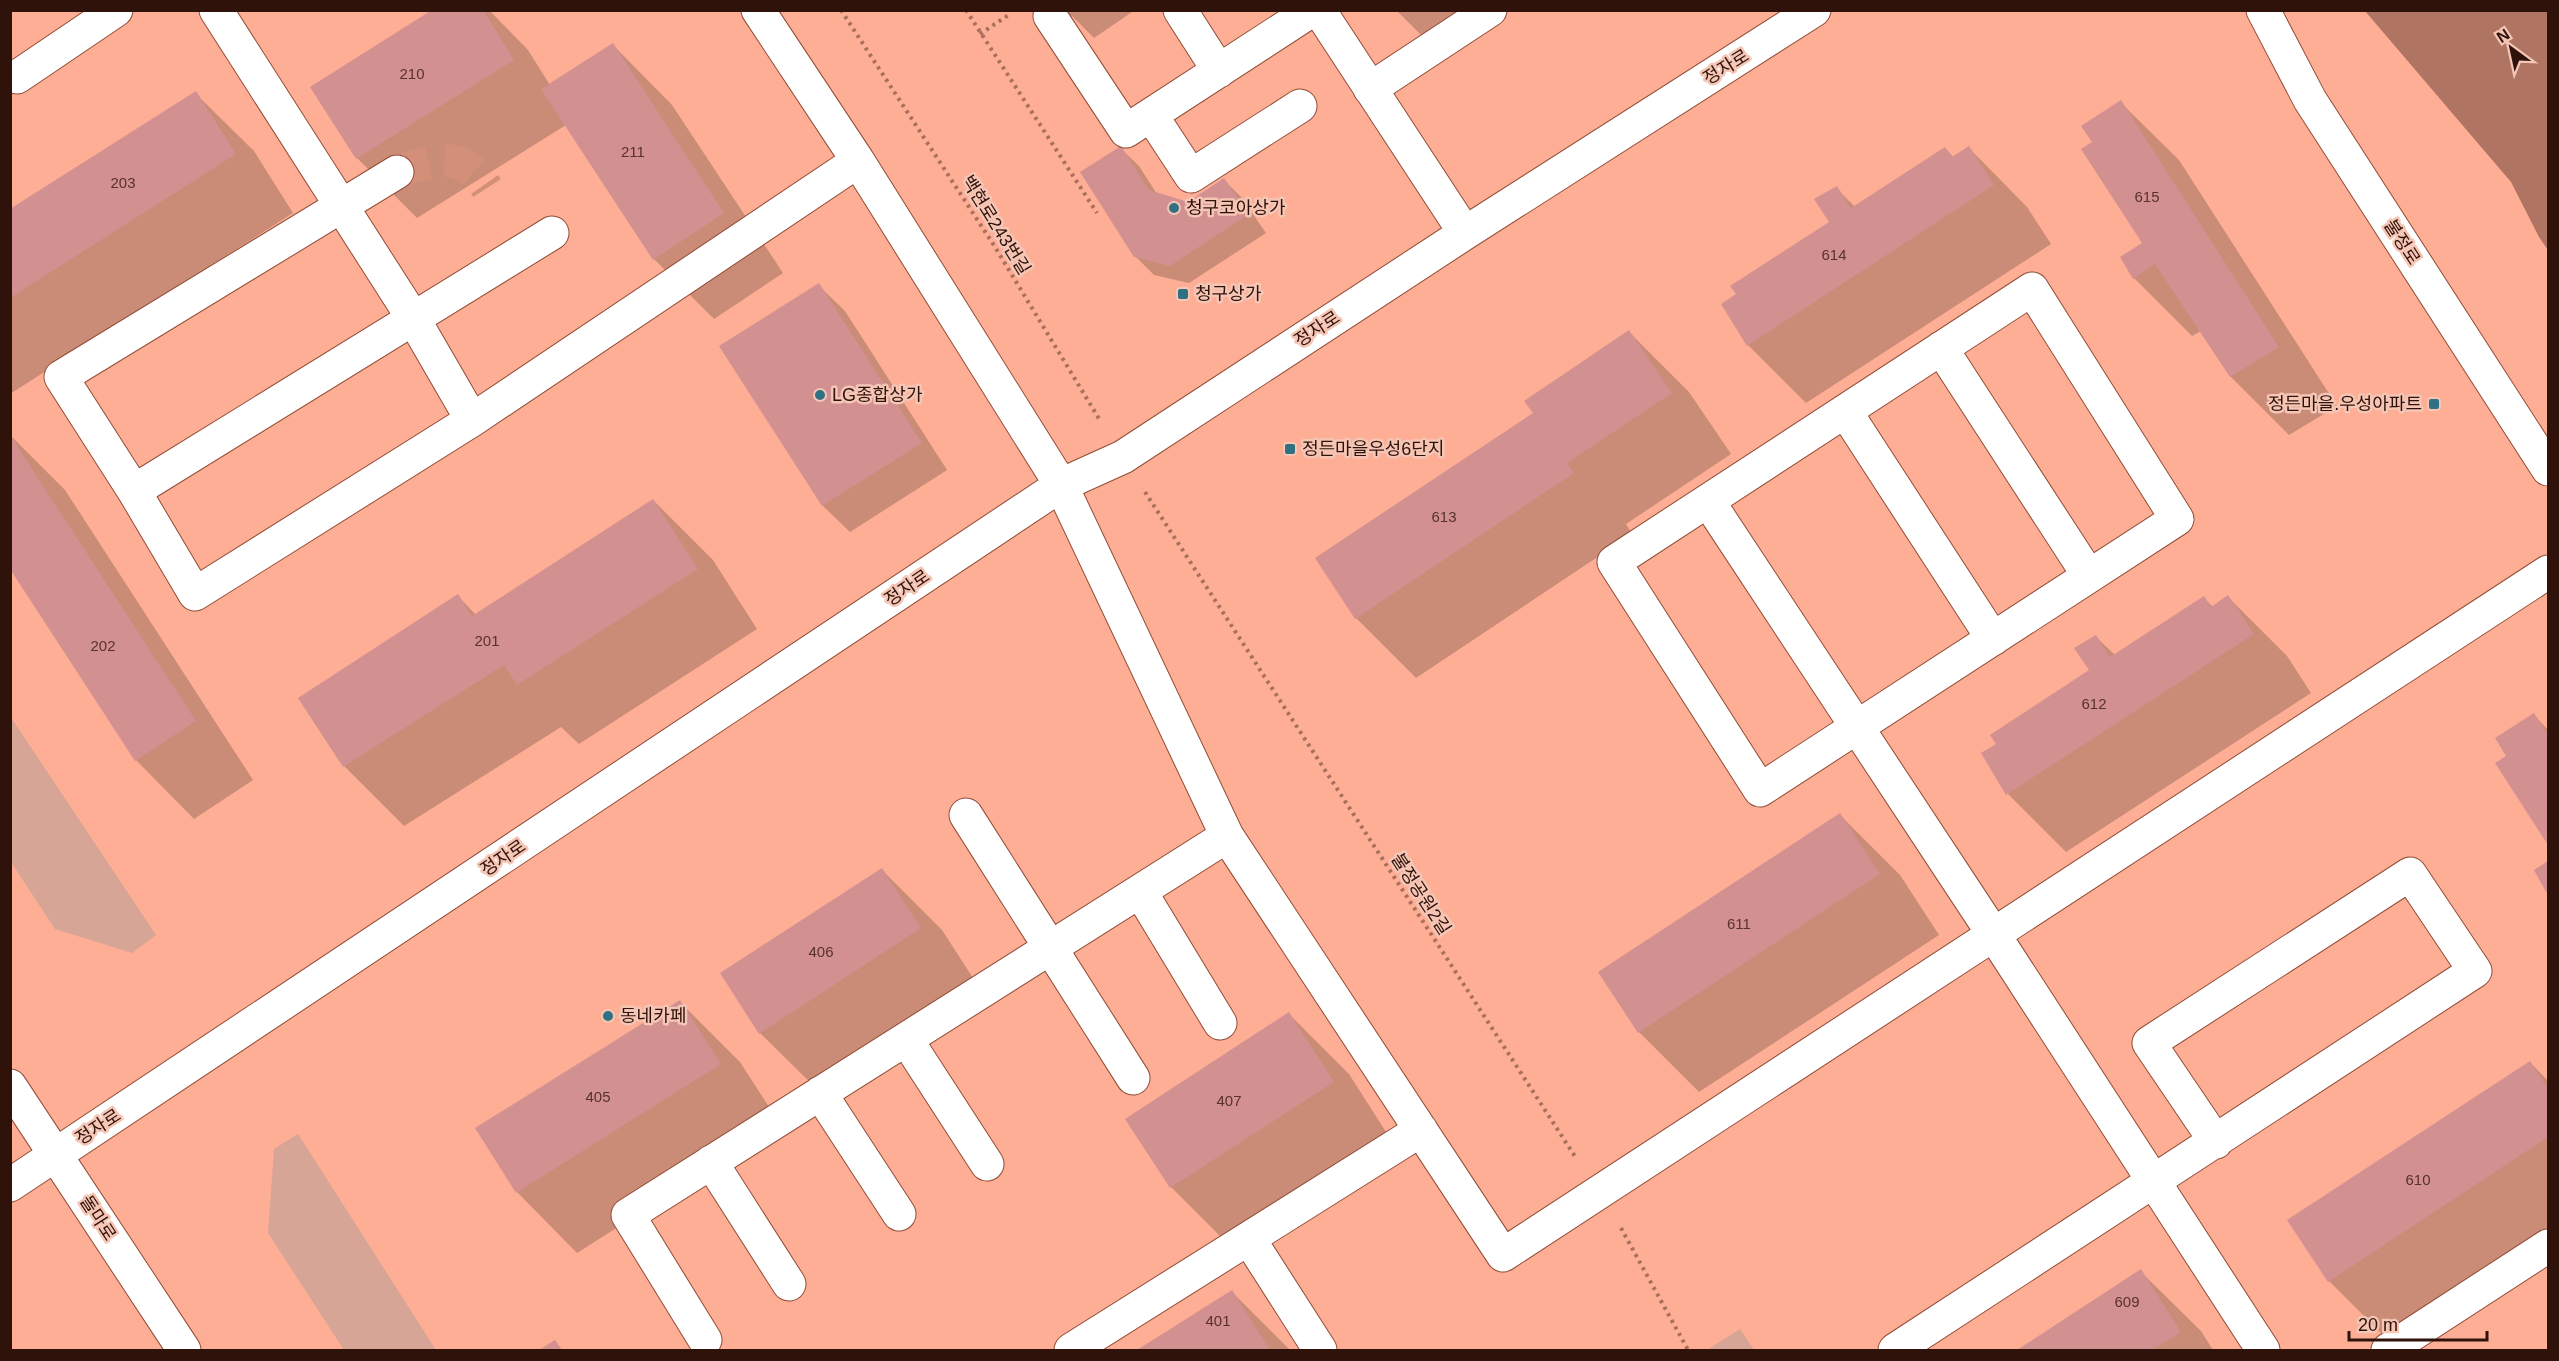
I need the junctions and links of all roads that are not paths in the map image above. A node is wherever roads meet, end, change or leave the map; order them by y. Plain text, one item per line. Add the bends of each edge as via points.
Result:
1 (116, 10) edge
2 (216, 10) edge
3 (758, 10) edge
4 (1180, 10) edge
5 (1312, 10) edge
6 (1319, 10) edge
7 (1490, 10) edge
8 (1814, 10) edge
9 (2263, 10) edge
10 (1050, 16) dead end
11 (1220, 70) junction
12 (10, 76) edge
13 (1370, 88) junction
14 (1300, 106) dead end
15 (1151, 115) junction
16 (858, 161) junction
17 (397, 172) tunnel mouth
18 (341, 207) junction
19 (552, 233) dead end
20 (1465, 233) junction
21 (413, 318) junction
22 (1941, 348) junction
23 (1845, 411) junction
24 (472, 420) junction
25 (2548, 469) edge
26 (1061, 485) junction
27 (134, 491) junction
28 (1708, 501) junction
29 (2548, 572) edge
30 (2089, 576) junction
31 (1993, 639) junction
32 (1857, 727) junction
33 (966, 815) dead end
34 (1227, 836) junction
35 (1140, 891) junction
36 (1994, 934) junction
37 (1050, 948) junction
38 (1220, 1023) dead end
39 (906, 1039) junction
40 (1133, 1078) dead end
41 (10, 1086) edge
42 (820, 1093) junction
43 (1420, 1130) junction
44 (2216, 1142) junction
45 (56, 1154) junction
46 (711, 1162) junction
47 (987, 1164) dead end
48 (2154, 1182) junction
49 (10, 1185) edge
50 (899, 1214) dead end
51 (1249, 1239) junction
52 (2548, 1246) edge
53 (789, 1284) dead end
54 (705, 1340) dead end
55 (184, 1350) edge
56 (1071, 1350) edge
57 (1320, 1350) edge
58 (1895, 1350) edge
59 (2263, 1350) edge
60 (2388, 1350) edge

1 - 12 street via 17,77
2 - 18 street
3 - 16 street
4 - 11 street
5 - 11 street
6 - 13 street
7 - 13 street
8 - 20 street, 정자로
9 - 25 street, 불정로 via 2310,100
10 - 15 street via 1126,131
11 - 15 street
13 - 20 street
14 - 15 street via 1191,176
16 - 24 street
16 - 26 street
17 - 18 street
18 - 21 street
18 - 27 street via 61,377
19 - 21 street
20 - 26 street, 정자로 via 1123,457
21 - 24 street
21 - 27 street
22 - 23 street
22 - 30 street
22 - 30 street via 2032,289 2177,519
23 - 28 street
23 - 31 street
24 - 27 street via 195,594
26 - 34 street
26 - 45 street, 정자로
28 - 32 street
28 - 32 street via 1614,562 1760,790
29 - 36 street
30 - 31 street
31 - 32 street
32 - 36 street
33 - 37 street
34 - 35 street
34 - 43 street
35 - 37 street
35 - 38 street
36 - 43 street via 1503,1255
36 - 48 street
37 - 39 street
37 - 40 street
39 - 42 street
39 - 47 street
41 - 45 street, 돌마로
42 - 46 street
42 - 50 street
43 - 51 street
44 - 44 street via 2475,971 2410,874 2150,1043
44 - 48 street
45 - 49 street, 정자로
45 - 55 street, 돌마로
46 - 53 street
46 - 54 street via 628,1215
48 - 58 street
48 - 59 street
51 - 56 street
51 - 57 street
52 - 60 street

